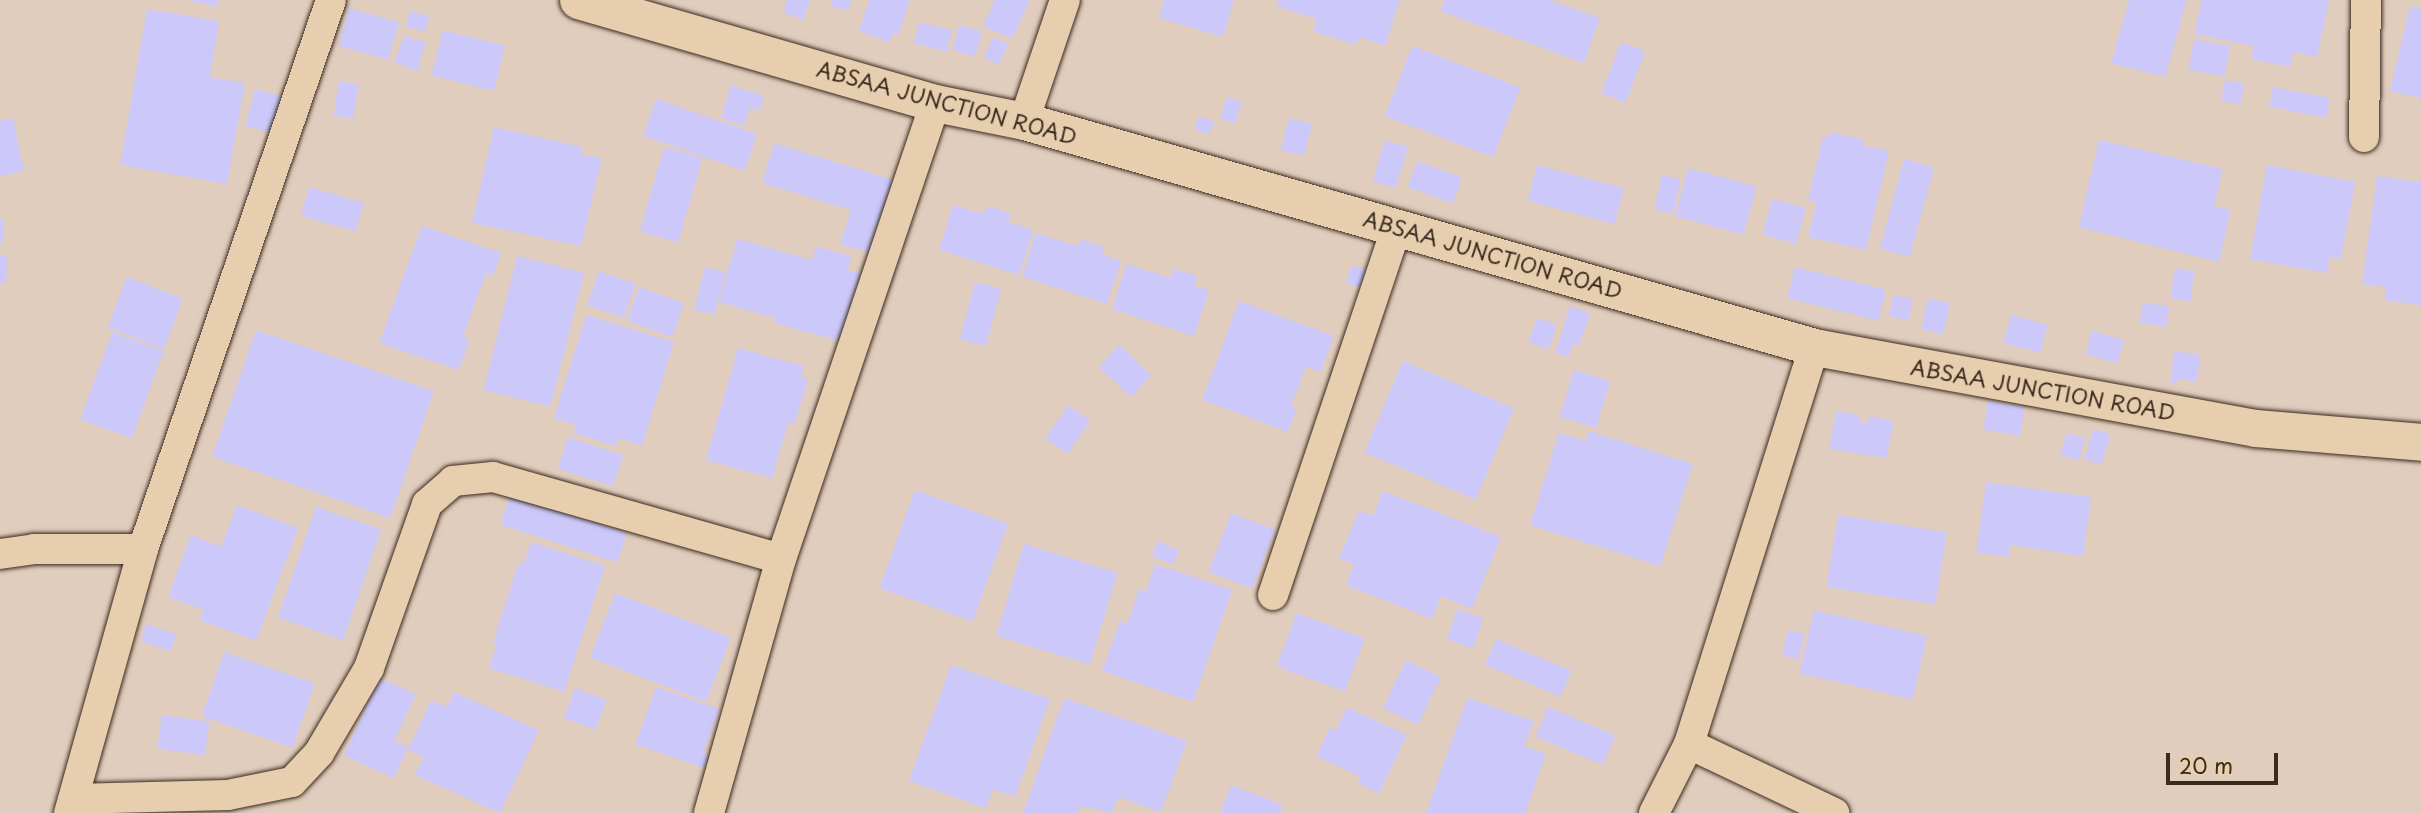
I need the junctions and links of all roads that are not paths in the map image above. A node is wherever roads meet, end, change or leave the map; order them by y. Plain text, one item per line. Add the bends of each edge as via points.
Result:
1 (331, 0) edge
2 (578, 0) edge
3 (1065, 0) edge
4 (2366, 0) edge
5 (935, 103) junction
6 (1024, 121) junction
7 (2364, 137) dead end
8 (1397, 227) junction
9 (1814, 347) junction
10 (2421, 442) edge
11 (143, 549) junction
12 (0, 554) edge
13 (781, 558) junction
14 (1273, 595) dead end
15 (1689, 744) junction
16 (71, 806) edge
17 (709, 813) edge
18 (1654, 813) edge
19 (1834, 813) edge

1 - 11 street
2 - 5 street, ABSAA JUNCTION ROAD
3 - 6 street
4 - 7 street
5 - 6 street, ABSAA JUNCTION ROAD
5 - 13 street
6 - 8 street, ABSAA JUNCTION ROAD
8 - 9 street, ABSAA JUNCTION ROAD
8 - 14 street
9 - 10 street, ABSAA JUNCTION ROAD via 2256,428
9 - 15 street
11 - 12 street via 34,549
11 - 16 street
13 - 16 street via 493,477 453,481 427,504 369,668 319,753 292,782 228,795
13 - 17 street
15 - 18 street
15 - 19 street

